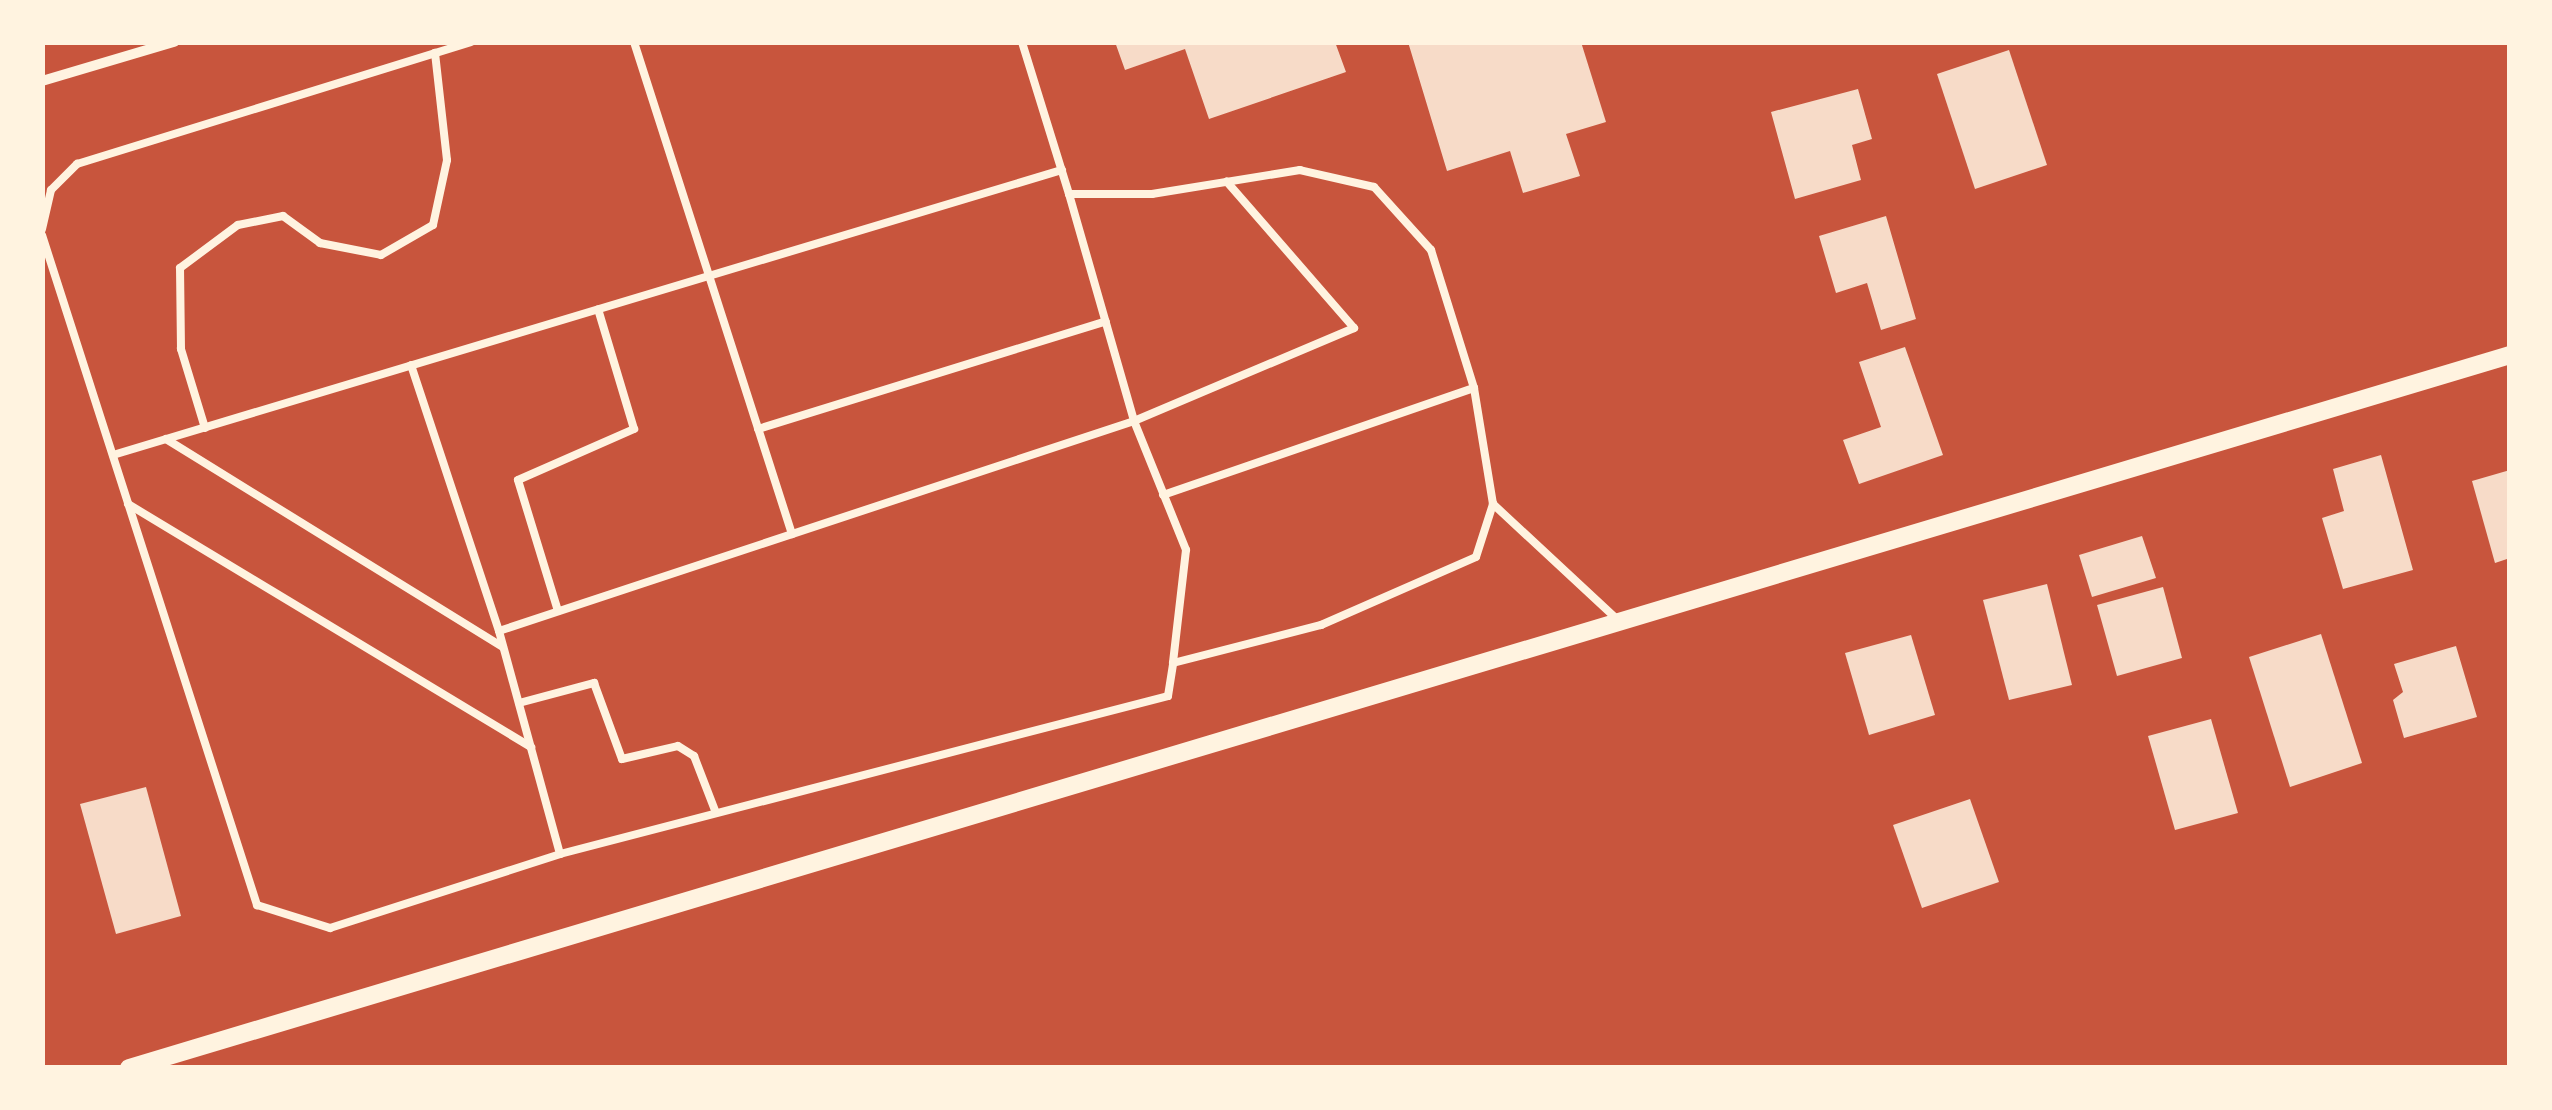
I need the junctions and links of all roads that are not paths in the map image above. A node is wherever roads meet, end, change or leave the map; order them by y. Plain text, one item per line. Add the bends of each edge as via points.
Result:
1 (174, 42) edge
2 (470, 42) edge
3 (634, 42) edge
4 (1022, 42) edge
5 (435, 53) junction
6 (42, 82) edge
7 (1062, 170) junction
8 (1227, 182) junction
9 (1069, 194) junction
10 (42, 232) edge
11 (710, 276) junction
12 (598, 310) junction
13 (1106, 321) junction
14 (2510, 355) edge
15 (411, 365) junction
16 (1474, 388) junction
17 (1134, 420) junction
18 (206, 428) junction
19 (758, 429) junction
20 (166, 440) junction
21 (113, 455) junction
22 (1163, 495) junction
23 (128, 504) junction
24 (1493, 504) junction
25 (792, 534) junction
26 (558, 611) junction
27 (1620, 621) junction
28 (499, 631) junction
29 (504, 648) junction
30 (1172, 663) junction
31 (518, 704) junction
32 (531, 747) junction
33 (716, 813) junction
34 (560, 854) junction
35 (129, 1068) edge

1 - 6 street
2 - 5 lane
3 - 11 lane
4 - 7 lane
5 - 10 lane via 78,164 51,190
5 - 18 lane via 448,160 433,225 380,256 320,243 283,216 238,226 180,268 181,348
7 - 9 lane
7 - 11 lane
8 - 9 lane via 1152,194
8 - 16 lane via 1300,170 1374,187 1432,250
8 - 17 lane via 1354,328
9 - 13 lane
10 - 21 lane
11 - 12 lane
11 - 19 lane
12 - 15 lane
12 - 26 lane via 634,429 518,480
13 - 17 lane
13 - 19 lane
14 - 27 street
15 - 18 lane
15 - 28 lane
16 - 22 lane
16 - 24 lane
17 - 22 lane
17 - 25 lane
18 - 20 lane
19 - 25 lane
20 - 21 lane
20 - 29 lane
21 - 23 lane
22 - 30 lane via 1186,550
23 - 32 lane
23 - 34 lane via 256,904 330,928
24 - 27 lane
24 - 30 lane via 1476,557 1322,625
25 - 26 lane
26 - 28 lane
27 - 35 street
28 - 29 lane
29 - 31 lane
30 - 33 lane via 1168,696
31 - 32 lane
31 - 33 lane via 594,683 622,760 678,746 694,756
32 - 34 lane
33 - 34 lane

